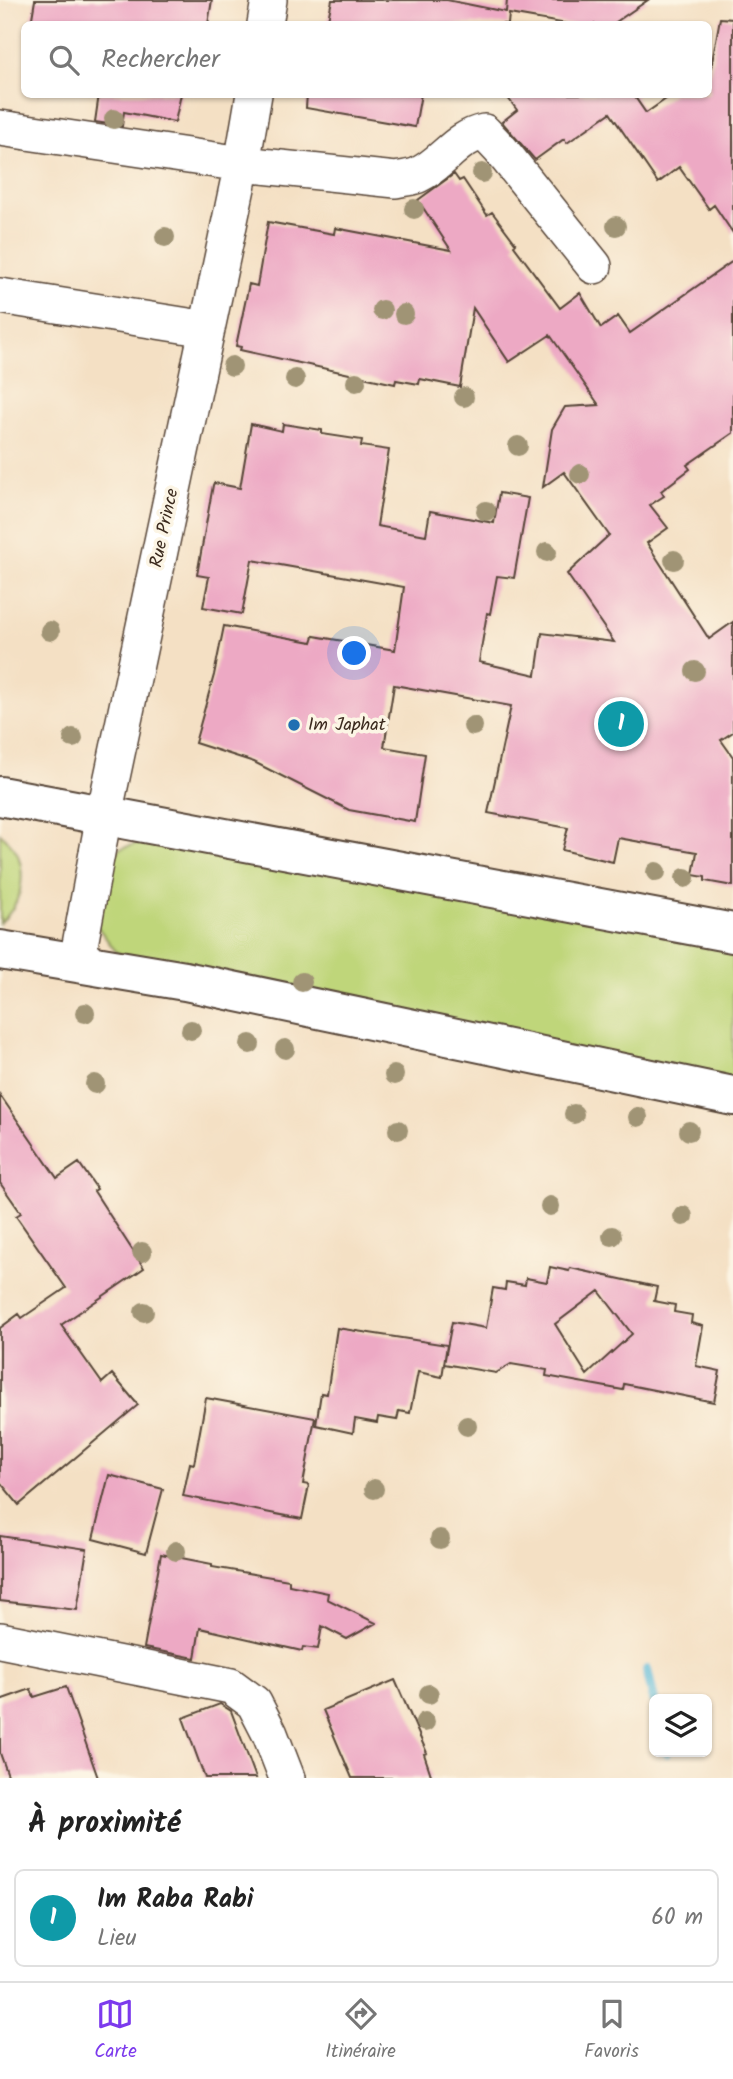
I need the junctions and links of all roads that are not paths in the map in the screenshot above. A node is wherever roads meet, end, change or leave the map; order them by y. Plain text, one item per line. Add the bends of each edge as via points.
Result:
1 (270, 0) edge
2 (266, 21) edge
3 (253, 98) edge
4 (0, 128) edge
5 (242, 164) junction
6 (594, 267) dead end
7 (0, 296) edge
8 (207, 329) junction
9 (0, 796) edge
10 (104, 815) junction
11 (733, 933) edge
12 (0, 950) edge
13 (77, 961) junction
14 (733, 1096) edge
15 (0, 1640) edge
16 (287, 1778) edge

1 - 2 street
3 - 5 street, Rue Prince
4 - 5 street
5 - 6 street via 396,180 418,175 469,135 484,132
5 - 8 street, Rue Prince
7 - 8 street
8 - 10 street, Rue Prince
9 - 10 main road
10 - 11 main road
10 - 13 street, Rue Prince
12 - 13 main road
13 - 14 main road
15 - 16 street via 231,1686 254,1703

